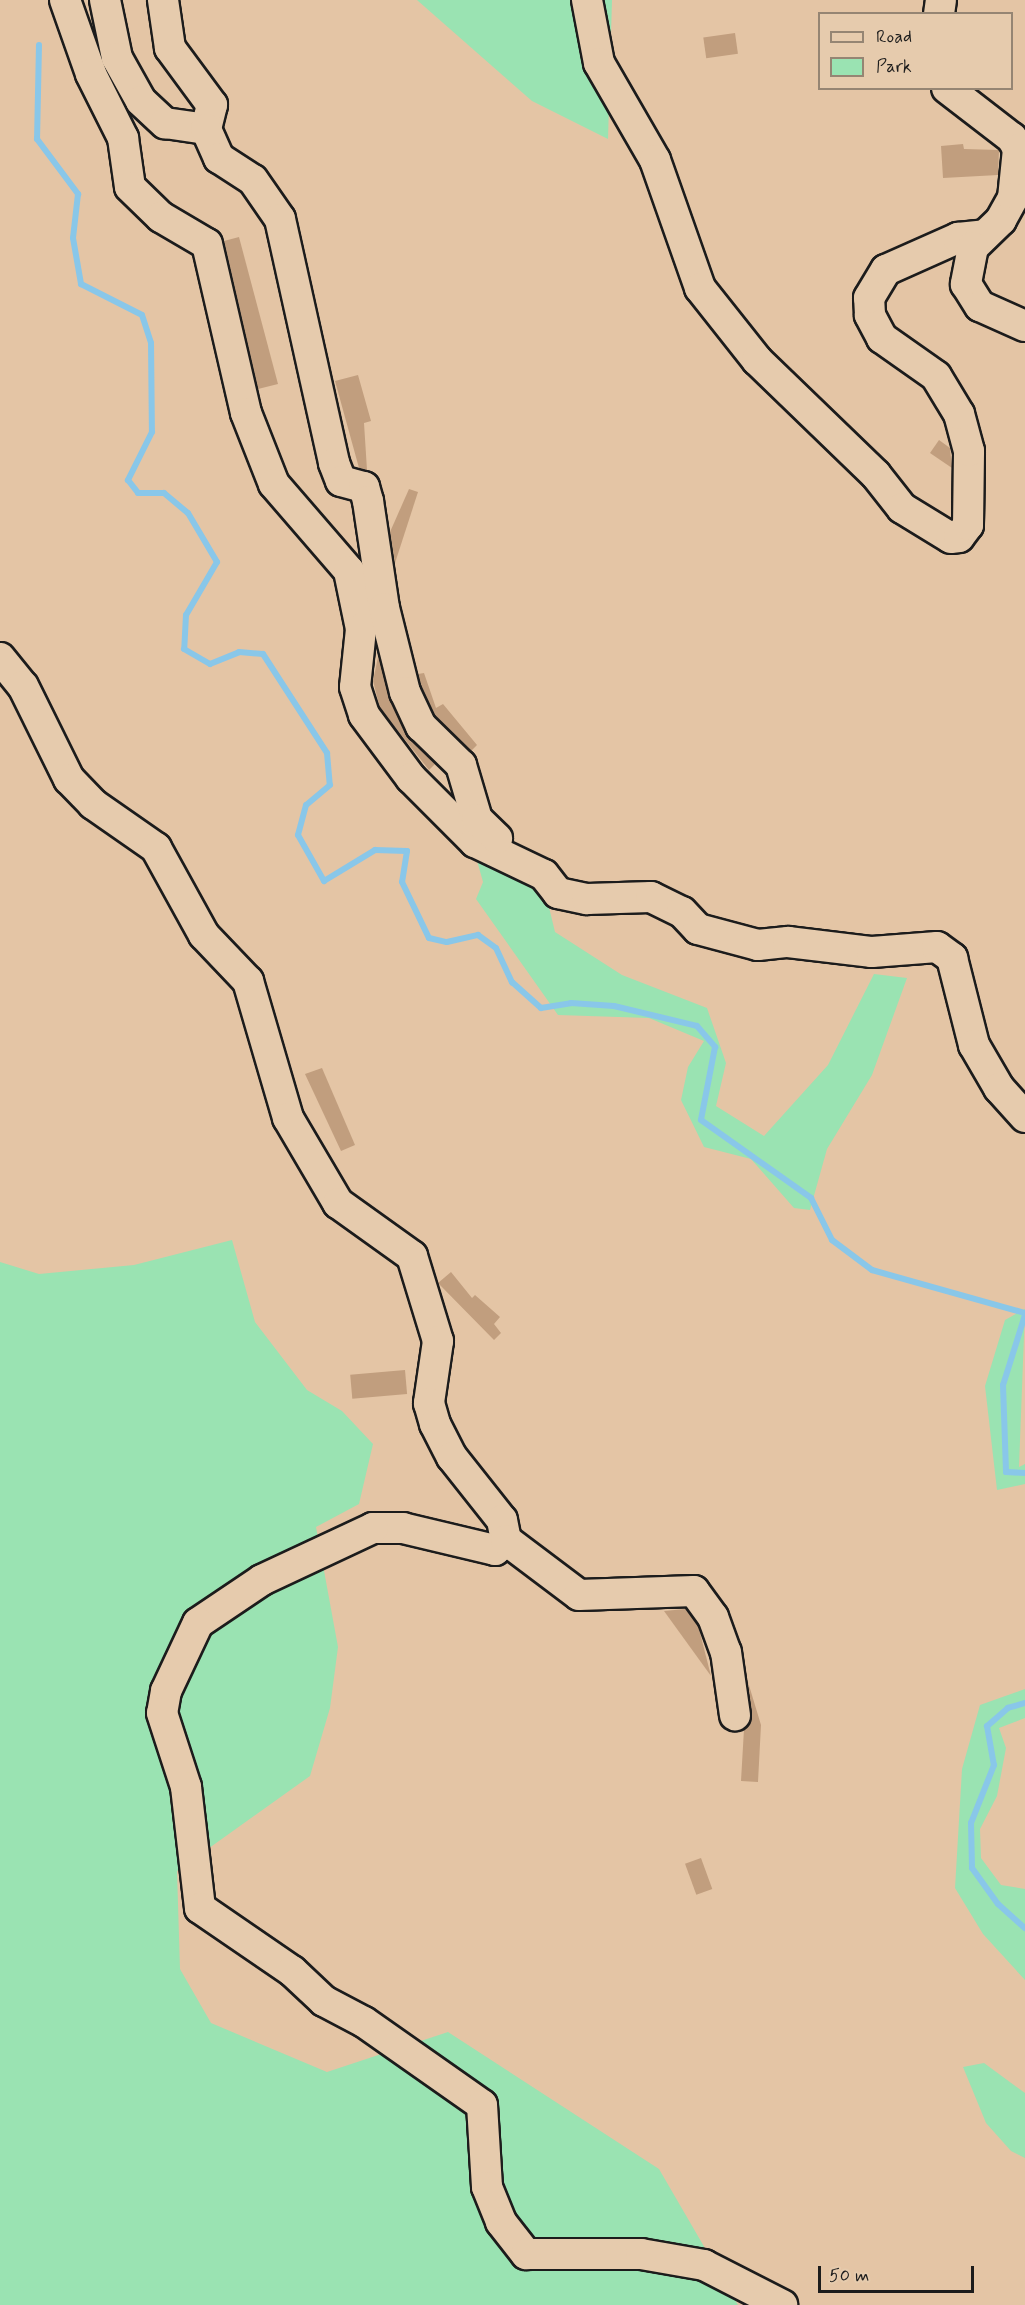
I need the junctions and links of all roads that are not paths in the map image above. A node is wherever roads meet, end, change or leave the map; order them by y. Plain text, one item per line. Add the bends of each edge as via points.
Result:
1 (65, 0) edge
2 (105, 0) edge
3 (163, 0) edge
4 (587, 0) edge
5 (950, 90) edge
6 (206, 129) junction
7 (985, 235) junction
8 (1025, 326) edge
9 (0, 658) edge
10 (512, 858) junction
11 (1025, 1117) edge
12 (506, 1540) junction
13 (735, 1716) dead end
14 (782, 2305) edge

1 - 10 street via 91,74 123,138 130,187 160,217 207,244 246,413 274,484 349,571 361,629 355,687 364,715 411,778 475,842
2 - 6 street via 117,58 141,101 165,123
3 - 6 street via 170,48 212,105
4 - 7 street via 599,63 655,160 700,288 757,360 876,475 903,508 951,538 969,525 969,450 959,414 936,376 882,338 870,315 869,298 886,270 958,238
5 - 7 street via 1012,138 1018,149 1013,198
6 - 10 street via 219,158 253,180 280,219 334,463 341,481 364,487 368,501 384,608 405,692 421,726 461,765 477,819
7 - 8 street via 968,259 971,296 991,313
9 - 12 street via 23,686 69,779 93,804 156,848 204,935 248,981 288,1118 338,1203 412,1256 438,1341 429,1403 435,1424 452,1457 502,1520
10 - 11 street via 544,875 558,893 587,899 651,897 682,912 698,929 758,945 789,942 872,952 937,947 952,958 974,1045 999,1088
12 - 13 street via 579,1594 694,1591 713,1617 726,1652
12 - 14 street via 495,1550 404,1528 373,1528 262,1580 198,1623 166,1690 162,1713 186,1787 200,1908 292,1971 324,2001 364,2022 482,2105 487,2187 501,2222 526,2254 641,2254 704,2265

